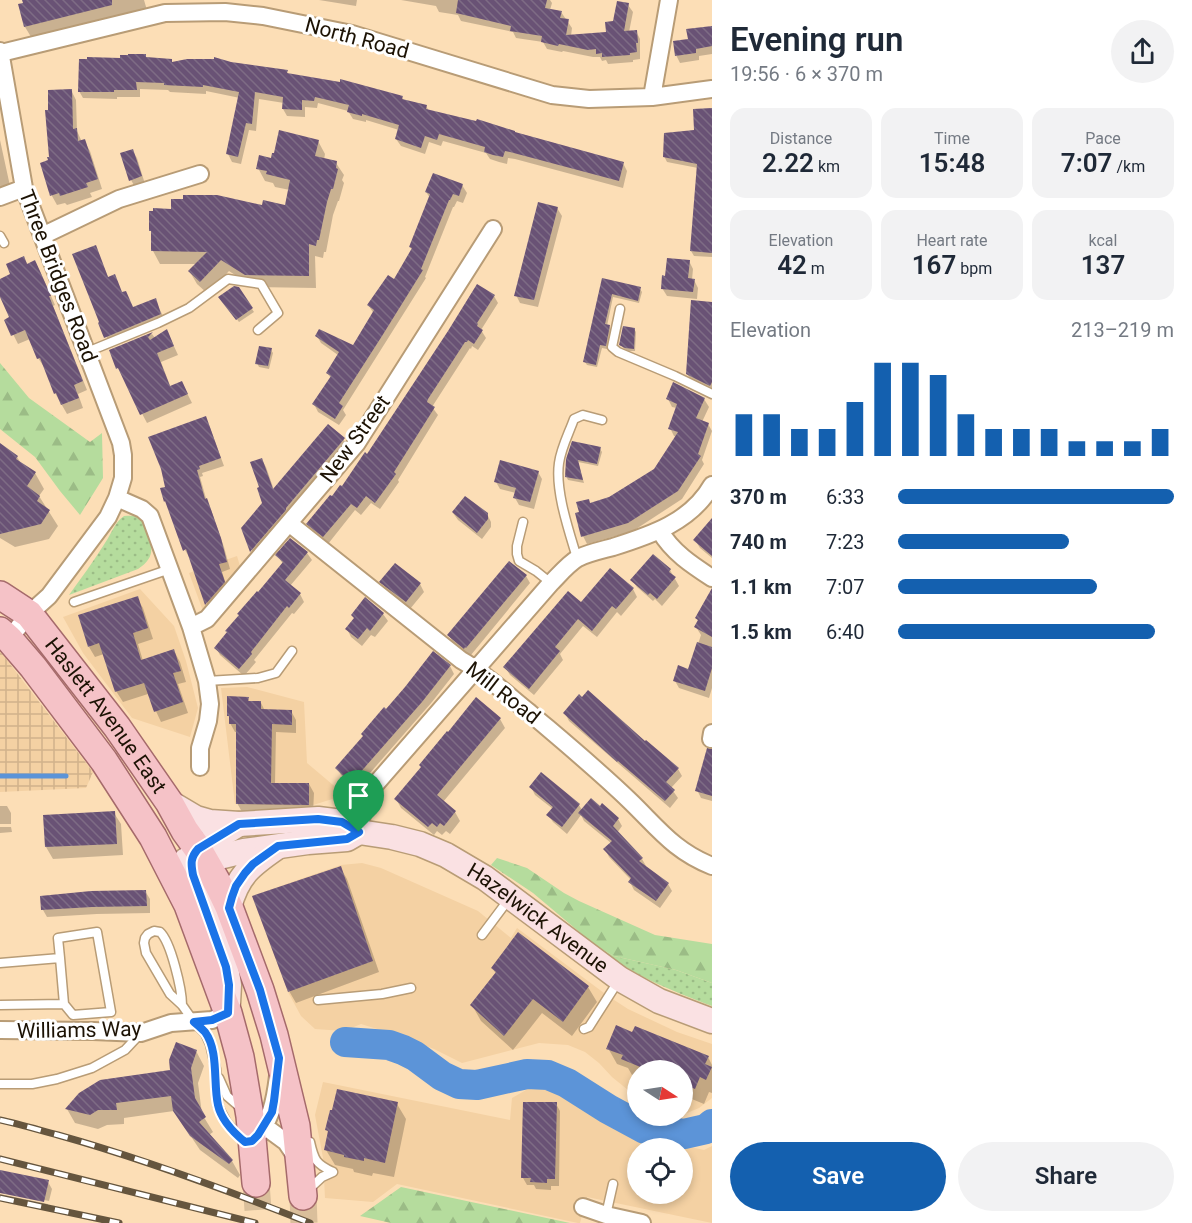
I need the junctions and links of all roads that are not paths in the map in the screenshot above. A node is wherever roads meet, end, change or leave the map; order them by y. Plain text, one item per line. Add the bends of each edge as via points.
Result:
1 (669, 0) edge
2 (165, 7) edge
3 (0, 52) edge
4 (712, 89) edge
5 (3, 95) edge
6 (652, 97) junction
7 (200, 174) dead end
8 (24, 188) junction
9 (0, 197) edge
10 (493, 229) dead end
11 (42, 237) junction
12 (620, 309) dead end
13 (258, 330) dead end
14 (87, 352) junction
15 (712, 394) edge
16 (602, 420) dead end
17 (712, 485) edge
18 (117, 498) junction
19 (523, 522) dead end
20 (290, 524) junction
21 (660, 531) junction
22 (577, 558) junction
23 (170, 569) junction
24 (712, 578) edge
25 (551, 583) junction
26 (0, 595) edge
27 (74, 602) dead end
28 (29, 614) junction
29 (191, 627) junction
30 (5, 635) edge
31 (292, 651) dead end
32 (476, 669) junction
33 (207, 681) junction
34 (200, 767) dead end
35 (169, 802) junction
36 (239, 824) junction
37 (359, 832) junction
38 (153, 837) junction
39 (278, 846) junction
40 (198, 857) junction
41 (712, 866) edge
42 (511, 897) junction
43 (229, 908) junction
44 (482, 935) dead end
45 (60, 958) junction
46 (0, 963) edge
47 (620, 980) junction
48 (411, 988) dead end
49 (318, 1000) dead end
50 (64, 1004) junction
51 (0, 1005) edge
52 (182, 1005) junction
53 (228, 1013) junction
54 (712, 1021) edge
55 (194, 1022) junction
56 (584, 1029) dead end
57 (0, 1030) edge
58 (141, 1033) junction
59 (279, 1058) junction
60 (216, 1069) junction
61 (0, 1084) edge
62 (296, 1126) junction
63 (253, 1136) junction
64 (300, 1164) junction
65 (256, 1183) tunnel mouth
66 (613, 1184) dead end
67 (303, 1196) joint
68 (583, 1207) dead end
69 (606, 1215) junction
70 (642, 1223) edge

1 - 6 street
2 - 3 street, North Road
2 - 6 street, North Road via 313,25 552,95 589,99
3 - 5 street, Three Bridges Road
4 - 6 street, North Road
5 - 8 street, Three Bridges Road
7 - 11 street via 119,199
8 - 9 street
8 - 11 street, Three Bridges Road
10 - 20 street, New Street via 357,443
11 - 14 street, Three Bridges Road
12 - 15 lane via 612,347
13 - 14 lane via 278,313 270,297 261,284 228,279 189,308
14 - 18 street, Three Bridges Road via 121,443 123,478
16 - 22 lane via 583,415 574,419 559,460 557,476
17 - 21 street via 690,511
18 - 23 street via 150,516
18 - 28 street, Three Bridges Road via 108,517 49,596
19 - 25 lane via 517,546 519,561
20 - 29 street, New Street via 207,619
20 - 32 street, Mill Road
21 - 22 street
21 - 24 street via 677,553
22 - 25 street
23 - 27 lane
23 - 29 street
25 - 32 street
26 - 28 main road, Haslett Avenue East
28 - 30 street, Three Bridges Road
28 - 35 main road, Haslett Avenue East via 117,726
29 - 33 street
30 - 38 main road, Haslett Avenue East via 104,761
31 - 33 lane via 276,673
32 - 37 street via 368,795
32 - 41 street, Mill Road via 588,763 664,837
33 - 34 street via 210,704
35 - 36 street, Hazelwick Avenue via 196,818
35 - 40 main road, Haslett Avenue East
36 - 37 street, Hazelwick Avenue via 318,819 342,822
36 - 40 street, Hazelwick Avenue
37 - 39 street, Hazelwick Avenue via 347,839
37 - 42 street, Hazelwick Avenue via 420,844 446,855
38 - 40 street, Haslett Avenue East via 166,851
38 - 53 main road, Haslett Avenue East via 188,905
39 - 40 street, Hazelwick Avenue
39 - 43 street, Hazelwick Avenue via 245,873
40 - 43 main road, Haslett Avenue East
40 - 53 street, Haslett Avenue East via 193,875 226,967
42 - 44 lane
42 - 47 street, Hazelwick Avenue
43 - 59 main road, Haslett Avenue East via 260,990
45 - 46 lane
45 - 50 lane
45 - 50 lane via 58,938 97,932 111,1012 73,1015
47 - 54 street, Hazelwick Avenue via 659,1001
47 - 56 lane
48 - 49 lane
50 - 51 lane
52 - 52 lane via 170,994 146,953 145,938 154,931 166,940
52 - 55 lane
53 - 55 street, Williams Way
53 - 63 main road, Haslett Avenue East
55 - 58 street, Williams Way via 171,1023
55 - 60 lane via 205,1033
57 - 58 street, Williams Way
58 - 61 lane via 125,1050 92,1068 32,1084
59 - 62 main road, Haslett Avenue East
59 - 63 street via 272,1112
60 - 63 lane via 227,1096
60 - 63 lane via 218,1106 227,1123
62 - 64 main road, Haslett Avenue East
62 - 67 lane via 308,1136 321,1167 333,1172
63 - 64 street via 286,1142
63 - 65 main road, Haslett Avenue East
64 - 67 main road, Haslett Avenue East
66 - 69 lane
68 - 69 street
69 - 70 street

